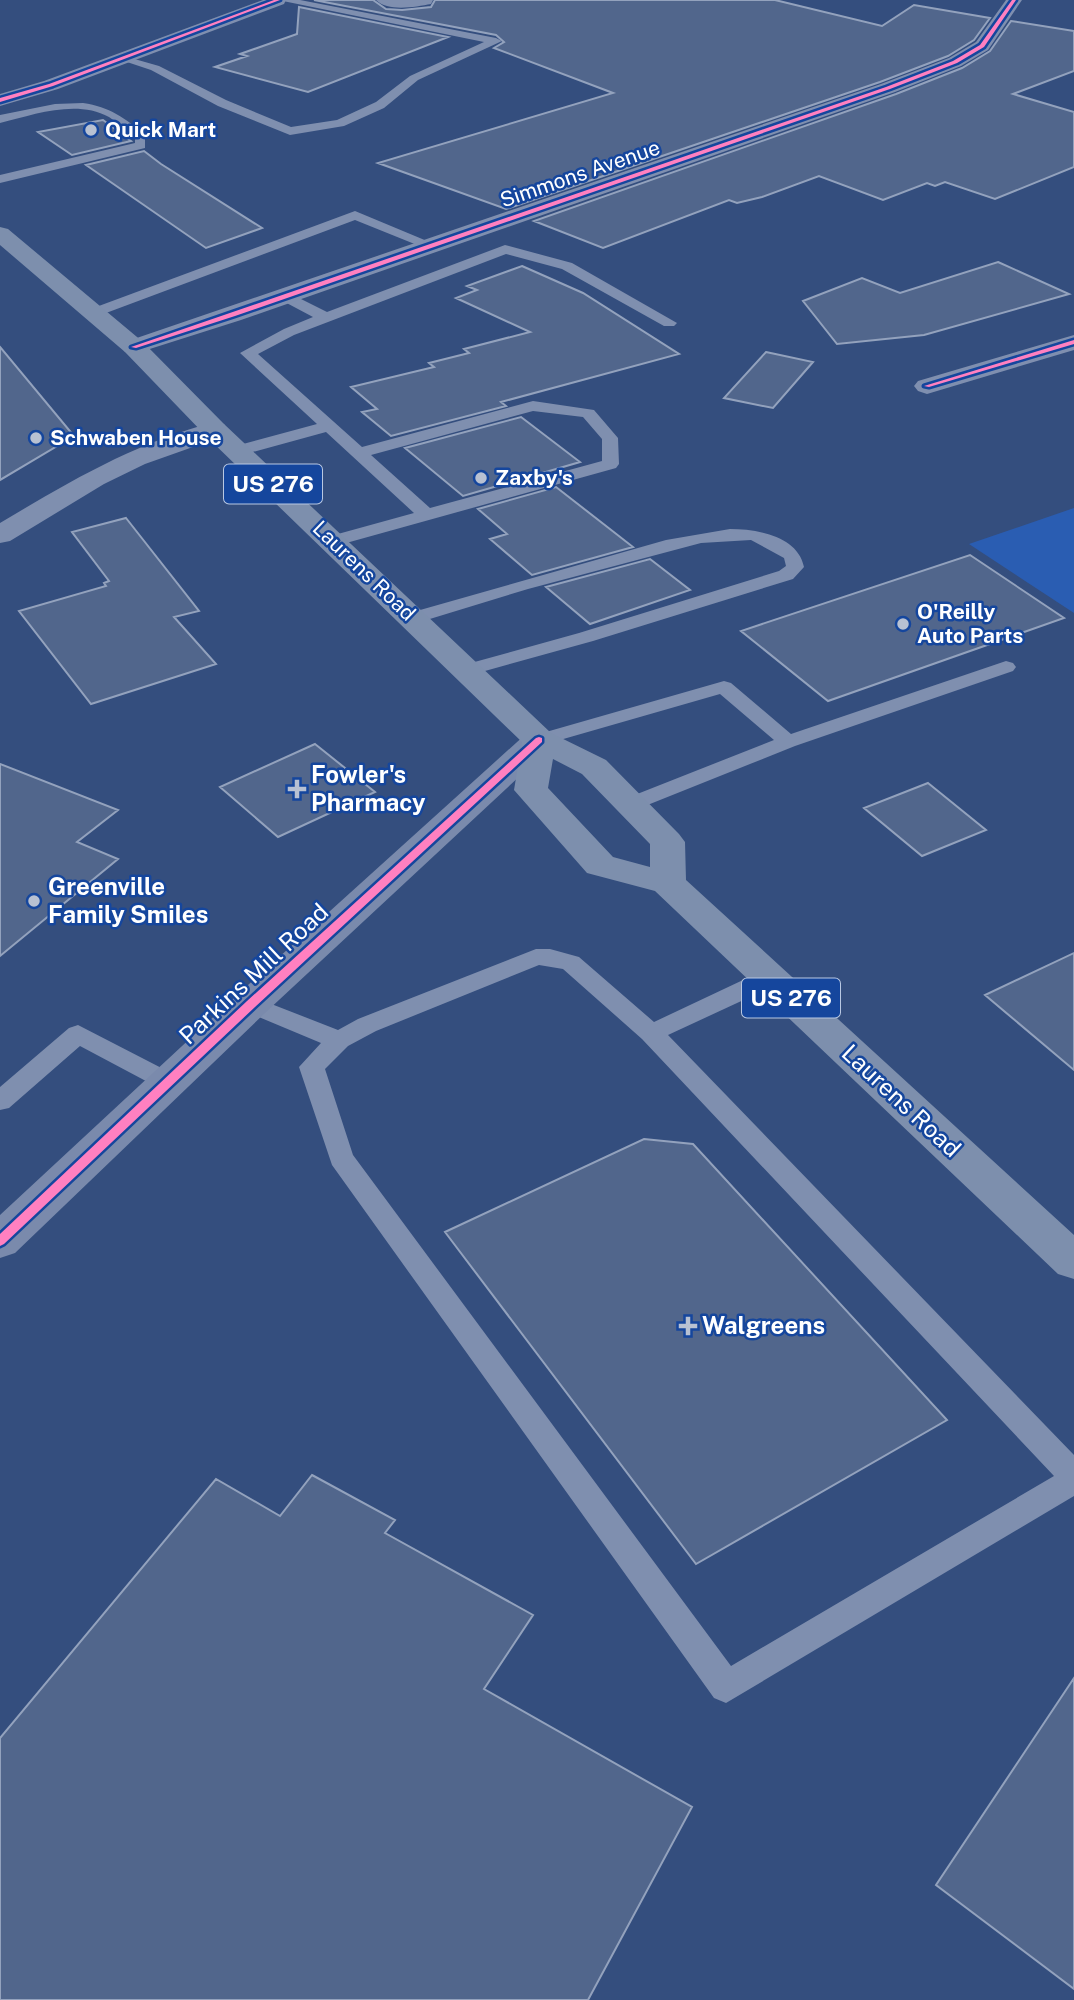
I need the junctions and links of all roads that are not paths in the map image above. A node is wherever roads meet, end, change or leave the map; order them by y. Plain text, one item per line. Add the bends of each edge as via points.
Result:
1 (280, 0) edge
2 (384, 0) edge
3 (425, 0) edge
4 (1014, 0) edge
5 (124, 59) junction
6 (0, 100) edge
7 (0, 119) edge
8 (0, 179) edge
9 (0, 234) edge
10 (438, 244) junction
11 (482, 258) junction
12 (286, 297) junction
13 (93, 313) junction
14 (326, 318) junction
15 (670, 323) dead end
16 (1074, 342) edge
17 (134, 347) junction
18 (927, 386) dead end
19 (330, 426) junction
20 (215, 430) junction
21 (237, 451) junction
22 (360, 453) junction
23 (427, 515) junction
24 (0, 535) edge
25 (333, 541) junction
26 (413, 618) junction
27 (1006, 667) dead end
28 (467, 670) junction
29 (539, 740) junction
30 (788, 742) junction
31 (630, 805) junction
32 (668, 883) junction
33 (769, 978) junction
34 (251, 1004) junction
35 (651, 1033) junction
36 (339, 1040) junction
37 (168, 1082) junction
38 (0, 1101) edge
39 (1, 1240) edge
40 (1074, 1262) edge
41 (1074, 1478) edge

1 - 5 street
1 - 5 lane via 496,41 414,78 380,105 340,123 290,131 155,68
2 - 3 street
4 - 10 street, Simmons Avenue via 982,46 955,62
5 - 6 street
7 - 8 lane via 89,107 111,113 141,137 141,145
9 - 13 main road, Laurens Road / US 276
10 - 11 lane
10 - 12 street, Simmons Avenue
10 - 13 lane via 355,215
11 - 14 lane
11 - 15 lane via 505,250 568,266
12 - 14 lane
12 - 17 street, Simmons Avenue
13 - 17 main road, Laurens Road / US 276
14 - 19 lane via 248,353
16 - 18 street
17 - 20 main road, Laurens Road / US 276
19 - 21 lane
19 - 22 lane
20 - 21 main road, Laurens Road / US 276
20 - 24 street via 94,478
21 - 25 main road, Laurens Road / US 276
22 - 23 lane
22 - 23 lane via 533,406 588,413 610,438 610,464
23 - 25 lane
25 - 26 main road, Laurens Road / US 276
26 - 28 main road, Laurens Road / US 276
26 - 28 lane via 687,540 748,534 771,541 793,556 795,567 786,575
27 - 30 lane
28 - 29 main road, Laurens Road / US 276
29 - 30 lane via 724,687
29 - 31 main road, Laurens Road / US 276 via 594,767
29 - 32 main road, Laurens Road / US 276 via 531,790 600,865
29 - 34 street, Parkins Mill Road
30 - 31 lane
31 - 32 main road, Laurens Road / US 276 via 667,842
32 - 33 main road, Laurens Road / US 276
33 - 35 lane
33 - 40 main road, Laurens Road / US 276
34 - 36 lane
34 - 37 street, Parkins Mill Road
35 - 36 lane via 571,963 536,957
35 - 41 lane
36 - 41 lane via 312,1067 341,1158 726,1687
37 - 38 lane via 78,1034
37 - 39 street, Parkins Mill Road

